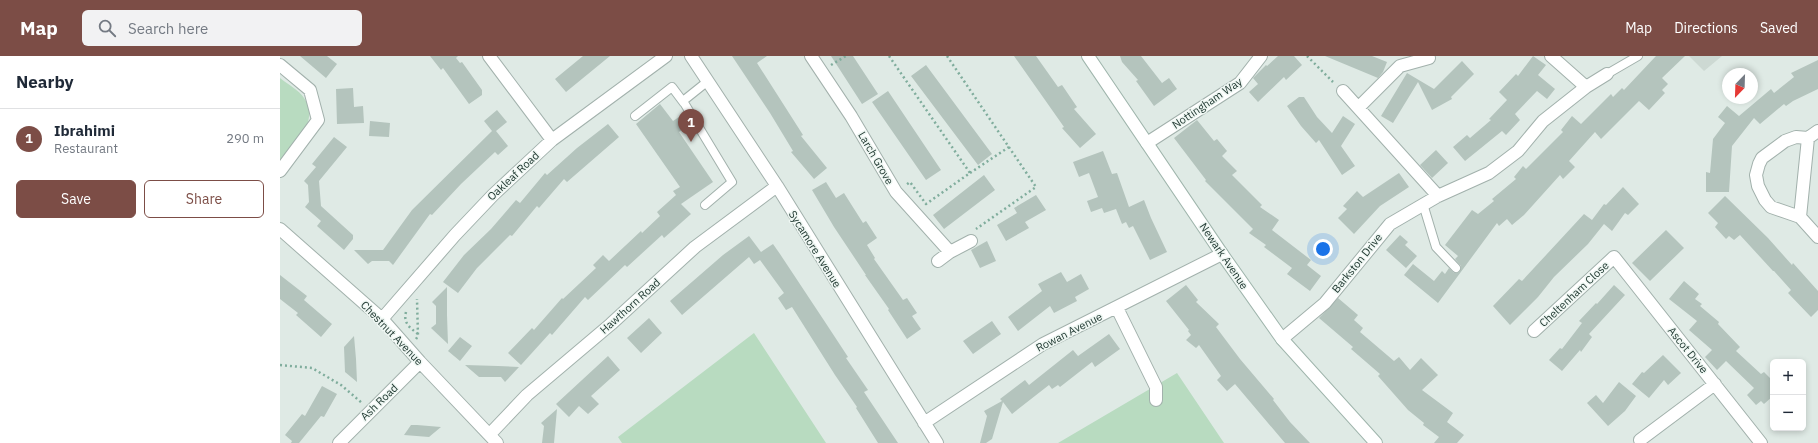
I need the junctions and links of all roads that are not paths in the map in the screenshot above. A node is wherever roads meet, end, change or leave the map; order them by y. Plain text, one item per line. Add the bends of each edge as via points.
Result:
1 (489, 56) edge
2 (666, 56) edge
3 (691, 56) edge
4 (811, 56) edge
5 (1088, 56) edge
6 (1262, 56) edge
7 (1551, 56) edge
8 (1638, 56) edge
9 (1429, 58) dead end
10 (280, 65) edge
11 (1607, 74) joint
12 (708, 82) junction
13 (1586, 87) junction
14 (1343, 91) road end
15 (684, 103) junction
16 (1359, 107) junction
17 (635, 116) dead end
18 (1813, 134) edge
19 (552, 140) junction
20 (1147, 142) junction
21 (280, 170) edge
22 (776, 186) junction
23 (1438, 196) junction
24 (1423, 204) junction
25 (705, 206) dead end
26 (1800, 217) junction
27 (280, 229) edge
28 (971, 237) road end
29 (1818, 237) edge
30 (950, 252) junction
31 (1222, 254) junction
32 (1614, 257) joint
33 (938, 262) dead end
34 (1456, 268) dead end
35 (1117, 308) junction
36 (382, 320) junction
37 (1534, 331) dead end
38 (1282, 339) junction
39 (420, 362) junction
40 (1715, 384) junction
41 (1156, 400) dead end
42 (924, 423) junction
43 (493, 438) edge
44 (1640, 440) dead end
45 (339, 443) edge
46 (937, 443) edge
47 (1376, 443) edge
48 (1761, 443) edge

1 - 19 street
2 - 19 street, Oakleaf Road
3 - 12 street, Sycamore Avenue
4 - 30 street, Larch Grove via 851,116 896,192
5 - 20 street, Newark Avenue
6 - 20 street, Nottingham Way via 1240,83
7 - 13 street
8 - 11 lane
9 - 16 street via 1400,66
10 - 21 street via 310,90 318,120
11 - 13 street, Barkston Drive
12 - 15 lane via 683,101
12 - 22 street, Sycamore Avenue
13 - 23 street, Barkston Drive via 1543,121 1518,151 1489,174
14 - 16 street
15 - 17 lane via 672,87
15 - 25 lane via 732,182
16 - 23 street
18 - 26 street
18 - 26 street via 1785,141 1762,158 1756,175 1758,186 1771,207
19 - 36 street, Oakleaf Road via 455,235
20 - 31 street, Newark Avenue
22 - 42 street, Sycamore Avenue
22 - 43 street, Hawthorn Road via 695,247 611,324 527,395
23 - 24 street, Barkston Drive
24 - 34 lane via 1436,247
24 - 38 street, Barkston Drive via 1390,224 1325,303
26 - 29 street
27 - 36 street, Chestnut Avenue
28 - 30 street
30 - 33 street
31 - 35 street, Rowan Avenue
31 - 38 street, Newark Avenue
32 - 37 street, Cheltenham Close
32 - 40 street, Ascot Drive
35 - 41 street via 1156,387
35 - 42 street, Rowan Avenue via 1043,344
36 - 39 street, Chestnut Avenue
38 - 47 street, Newark Avenue
39 - 43 street, Chestnut Avenue
39 - 45 street, Ash Road
40 - 44 street
40 - 48 street, Ascot Drive
42 - 46 street, Sycamore Avenue

